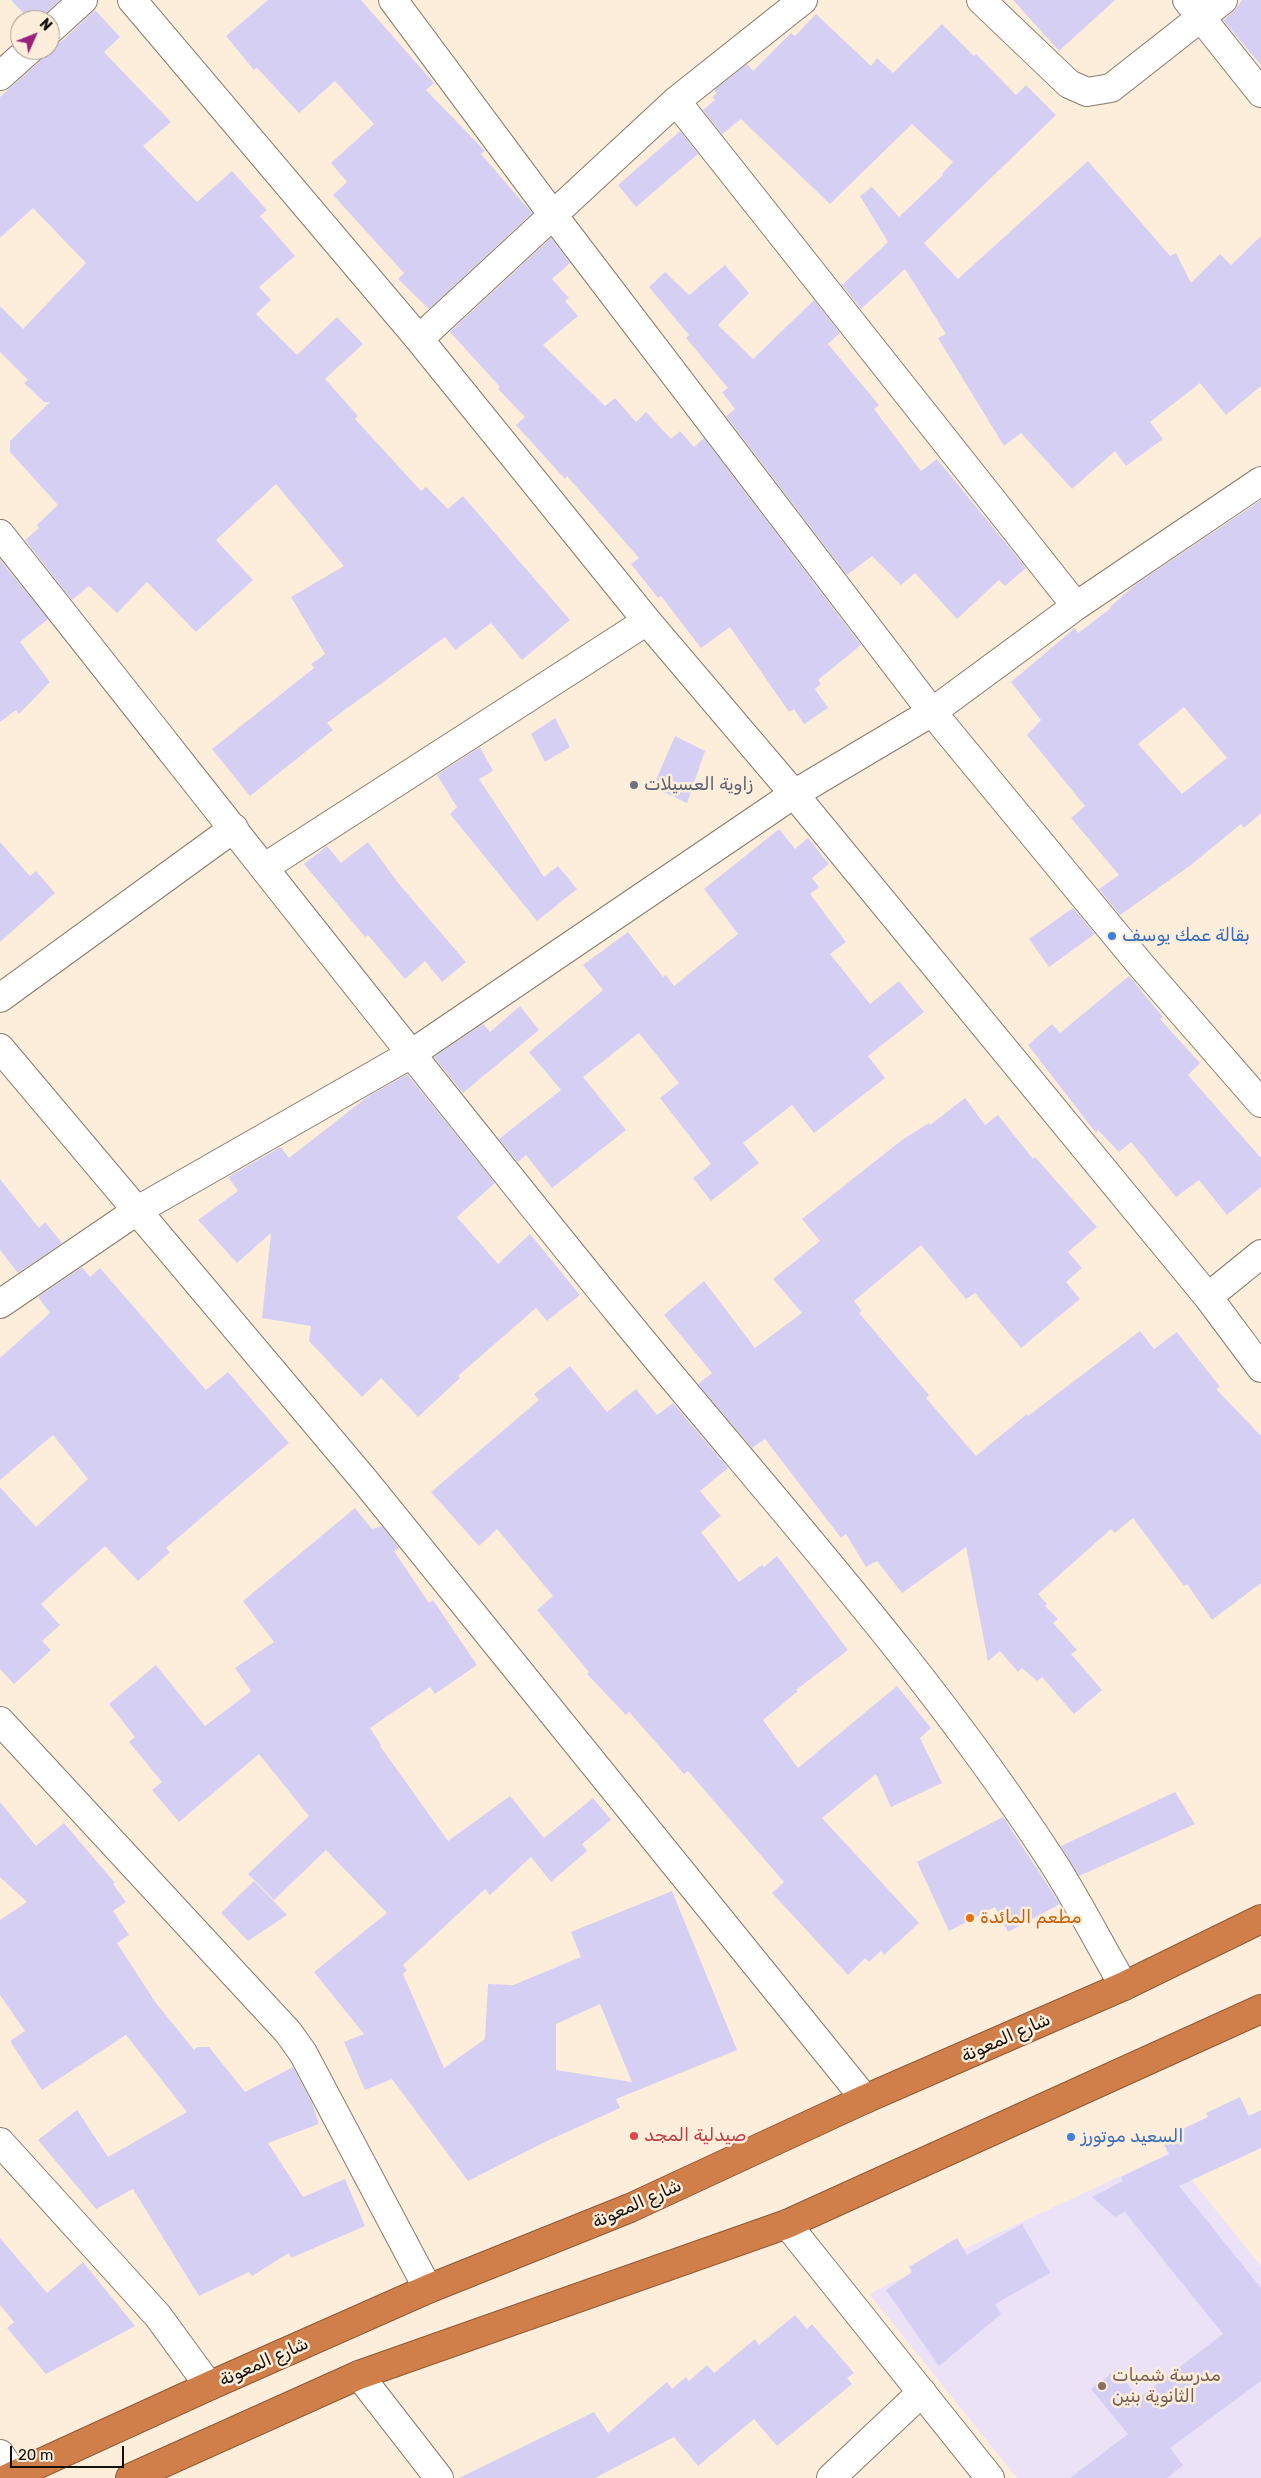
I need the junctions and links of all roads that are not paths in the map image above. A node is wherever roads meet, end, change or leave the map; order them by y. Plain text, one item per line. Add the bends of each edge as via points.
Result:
1 (83, 0) edge
2 (132, 0) edge
3 (393, 0) edge
4 (804, 0) edge
5 (981, 0) edge
6 (1223, 0) edge
7 (1195, 9) edge
8 (60, 21) edge
9 (17, 60) edge
10 (0, 76) edge
11 (1261, 93) edge
12 (676, 101) junction
13 (552, 215) junction
14 (418, 339) junction
15 (1261, 481) edge
16 (0, 534) edge
17 (1076, 606) junction
18 (646, 621) junction
19 (932, 712) junction
20 (794, 794) junction
21 (234, 828) junction
22 (265, 867) junction
23 (0, 998) edge
24 (0, 1048) edge
25 (411, 1054) junction
26 (1261, 1103) edge
27 (138, 1210) junction
28 (1261, 1254) edge
29 (1208, 1297) junction
30 (0, 1304) edge
31 (1261, 1368) edge
32 (0, 1721) edge
33 (1261, 1919) edge
34 (1124, 1986) junction
35 (1261, 2010) edge
36 (865, 2099) junction
37 (0, 2142) edge
38 (787, 2224) junction
39 (428, 2289) junction
40 (359, 2375) junction
41 (209, 2386) junction
42 (922, 2392) junction
43 (7, 2469) edge
44 (130, 2478) edge
45 (439, 2478) edge
46 (831, 2478) edge
47 (990, 2478) edge

1 - 8 street
2 - 14 street
3 - 13 street
4 - 12 street
5 - 7 street via 1069,84 1087,92 1111,88
6 - 7 street
7 - 11 street
9 - 10 street
12 - 13 street
12 - 17 street
13 - 14 street
13 - 19 street
14 - 18 street
15 - 17 street
16 - 21 street
17 - 19 street
18 - 20 street
18 - 22 street
19 - 20 street
19 - 26 street via 1140,964
20 - 25 street
20 - 29 street
21 - 22 street
21 - 23 street
22 - 25 street
24 - 27 street
25 - 27 street
25 - 34 street via 624,1318 832,1566 962,1732 1051,1860
27 - 30 street
27 - 36 street via 372,1488
28 - 29 street
29 - 31 street
32 - 39 street via 293,2039 315,2074
33 - 34 highway, شارع المعونة
34 - 36 highway, شارع المعونة
35 - 38 highway
36 - 39 highway, شارع المعونة via 630,2208
37 - 41 street via 158,2316
38 - 40 highway
38 - 42 street
39 - 41 highway, شارع المعونة
40 - 44 highway
40 - 45 street
41 - 43 highway, شارع المعونة
42 - 46 street
42 - 47 street

